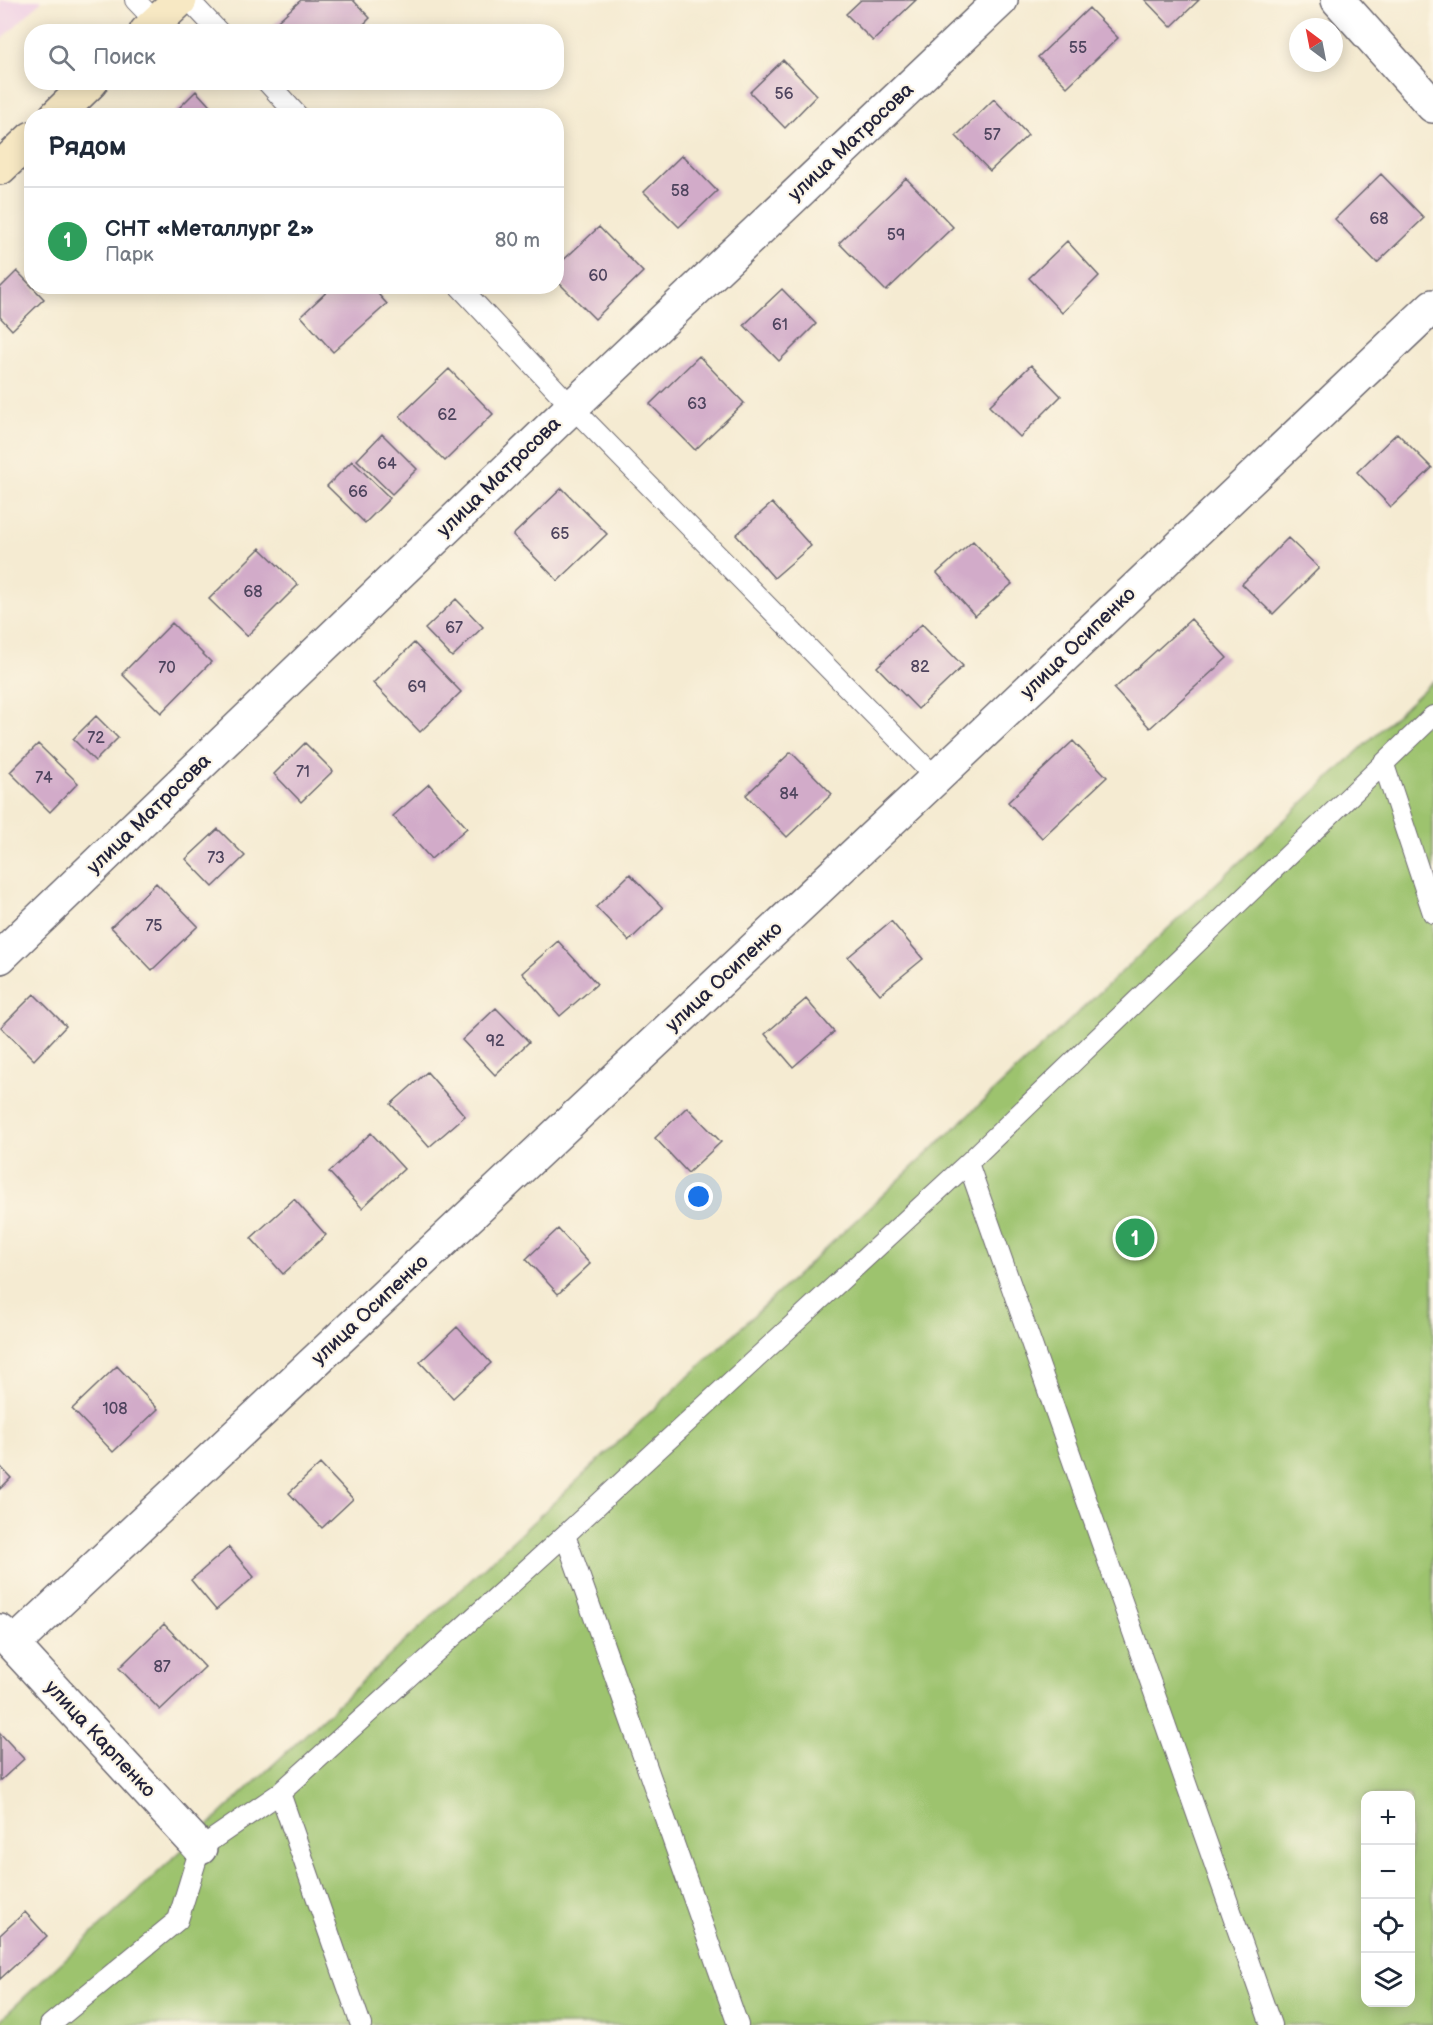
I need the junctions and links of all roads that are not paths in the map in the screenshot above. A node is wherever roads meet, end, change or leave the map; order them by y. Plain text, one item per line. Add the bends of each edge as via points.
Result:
1 (180, 0) edge
2 (189, 0) edge
3 (1001, 0) edge
4 (1338, 0) edge
5 (146, 18) edge
6 (212, 24) edge
7 (83, 90) edge
8 (274, 90) edge
9 (1433, 106) edge
10 (64, 108) edge
11 (291, 108) edge
12 (24, 146) edge
13 (0, 168) edge
14 (466, 294) edge
15 (1433, 306) edge
16 (572, 407) junction
17 (1433, 716) edge
18 (1384, 765) junction
19 (936, 778) junction
20 (1433, 913) edge
21 (0, 957) edge
22 (968, 1163) junction
23 (566, 1535) junction
24 (7, 1638) edge
25 (280, 1793) junction
26 (200, 1848) junction
27 (50, 2025) edge
28 (360, 2025) edge
29 (738, 2025) edge
30 (1271, 2025) edge

1 - 5 main road
2 - 6 lane
3 - 16 street, улица Матросова
4 - 9 street
7 - 10 main road
8 - 11 lane
12 - 13 main road
14 - 16 lane
15 - 19 street, улица Осипенко
16 - 19 lane
16 - 21 street, улица Матросова
17 - 18 lane
18 - 20 lane
18 - 22 lane
19 - 24 street, улица Осипенко
22 - 23 lane
22 - 30 lane
23 - 25 lane
23 - 29 lane
24 - 26 street, улица Карпенко
25 - 26 lane
25 - 28 lane
26 - 27 lane via 178,1920

